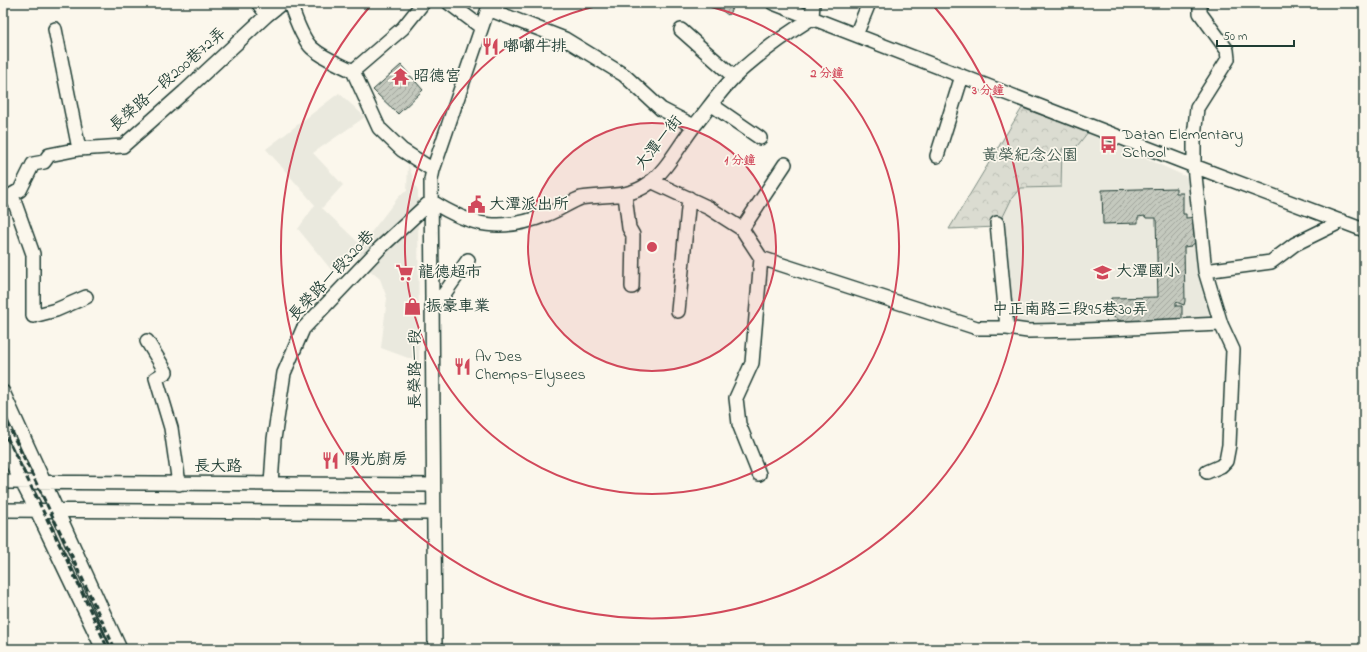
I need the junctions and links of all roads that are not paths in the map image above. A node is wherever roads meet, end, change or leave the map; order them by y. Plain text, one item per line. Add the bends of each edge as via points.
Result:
1 (258, 3) edge
2 (282, 3) edge
3 (290, 3) edge
4 (423, 3) edge
5 (449, 3) edge
6 (773, 3) edge
7 (814, 3) edge
8 (869, 3) edge
9 (1200, 3) edge
10 (489, 6) edge
11 (267, 15) junction
12 (812, 18) junction
13 (481, 27) junction
14 (55, 29) dead end
15 (681, 30) dead end
16 (856, 35) junction
17 (353, 71) junction
18 (962, 76) junction
19 (734, 77) junction
20 (712, 105) junction
21 (694, 126) junction
22 (760, 138) dead end
23 (79, 149) junction
24 (937, 156) dead end
25 (785, 164) dead end
26 (1194, 166) junction
27 (433, 170) junction
28 (651, 181) junction
29 (625, 195) junction
30 (8, 198) edge
31 (689, 198) junction
32 (431, 202) junction
33 (1342, 221) junction
34 (997, 222) dead end
35 (742, 229) junction
36 (1364, 230) edge
37 (761, 258) junction
38 (468, 260) dead end
39 (1205, 271) junction
40 (632, 287) dead end
41 (86, 297) dead end
42 (433, 303) junction
43 (678, 310) dead end
44 (1221, 324) junction
45 (1007, 328) junction
46 (147, 341) dead end
47 (3, 392) edge
48 (3, 446) edge
49 (1207, 472) dead end
50 (759, 474) dead end
51 (3, 482) edge
52 (23, 483) junction
53 (44, 483) junction
54 (179, 484) junction
55 (271, 484) junction
56 (433, 485) junction
57 (3, 510) edge
58 (57, 510) junction
59 (37, 511) junction
60 (433, 513) junction
61 (103, 649) edge
62 (120, 649) edge
63 (435, 649) edge

1 - 11 street
2 - 11 street, 長榮路一段200巷72弄
3 - 17 street via 297,23 311,47 331,61
4 - 17 street via 403,28
5 - 13 street
6 - 12 street
7 - 12 street
8 - 16 street
9 - 26 street via 1200,13 1227,50 1228,59 1197,108
10 - 13 street, 長榮路一段
10 - 21 street via 565,40 624,75 661,109
11 - 23 street, 長榮路一段200巷72弄 via 123,146
12 - 16 street
12 - 19 street, 大潭一街 via 779,40
13 - 27 street, 長榮路一段
14 - 23 street
15 - 19 street
16 - 18 street
17 - 27 street via 379,128 402,150
18 - 24 street
18 - 26 street
19 - 20 street, 大潭一街
20 - 21 street, 大潭一街
20 - 22 street
21 - 28 street, 大潭一街 via 665,168
23 - 30 street, 長榮路一段200巷72弄 via 50,155 44,162 33,164 20,190
25 - 35 street
26 - 33 street
26 - 39 street
27 - 32 street, 長榮路一段
28 - 29 street, 大潭一街
28 - 31 street
29 - 32 street, 大潭一街 via 579,199 530,222 511,225 486,225 465,219
29 - 40 street via 632,235
30 - 41 street, 長榮路一段200巷72弄 via 33,254 33,316 56,310
31 - 35 street
31 - 43 street
32 - 42 street, 長榮路一段
32 - 55 street, 長榮路一段320巷 via 380,248 303,329 284,373 274,439
33 - 36 street
33 - 39 street via 1295,244 1272,262
34 - 45 street
35 - 37 street
37 - 45 street, 中正南路三段95巷30弄 via 977,328
37 - 50 street via 752,364 736,398 739,424
38 - 42 street via 444,294
39 - 44 street
42 - 56 street, 長榮路一段
44 - 45 street, 中正南路三段95巷30弄 via 1085,330 1028,331
44 - 49 street via 1233,350 1229,445 1226,461
46 - 54 street via 166,372 156,378 171,428
47 - 53 street
48 - 52 street
51 - 52 street, 長大路
52 - 53 street, 長大路
52 - 59 street
53 - 54 street, 長大路
53 - 58 street
54 - 55 street, 長大路
55 - 56 street, 長大路
56 - 60 street, 長榮路一段
57 - 59 street
58 - 59 street
58 - 60 street
58 - 62 street
59 - 61 street
60 - 63 street, 長榮路一段

